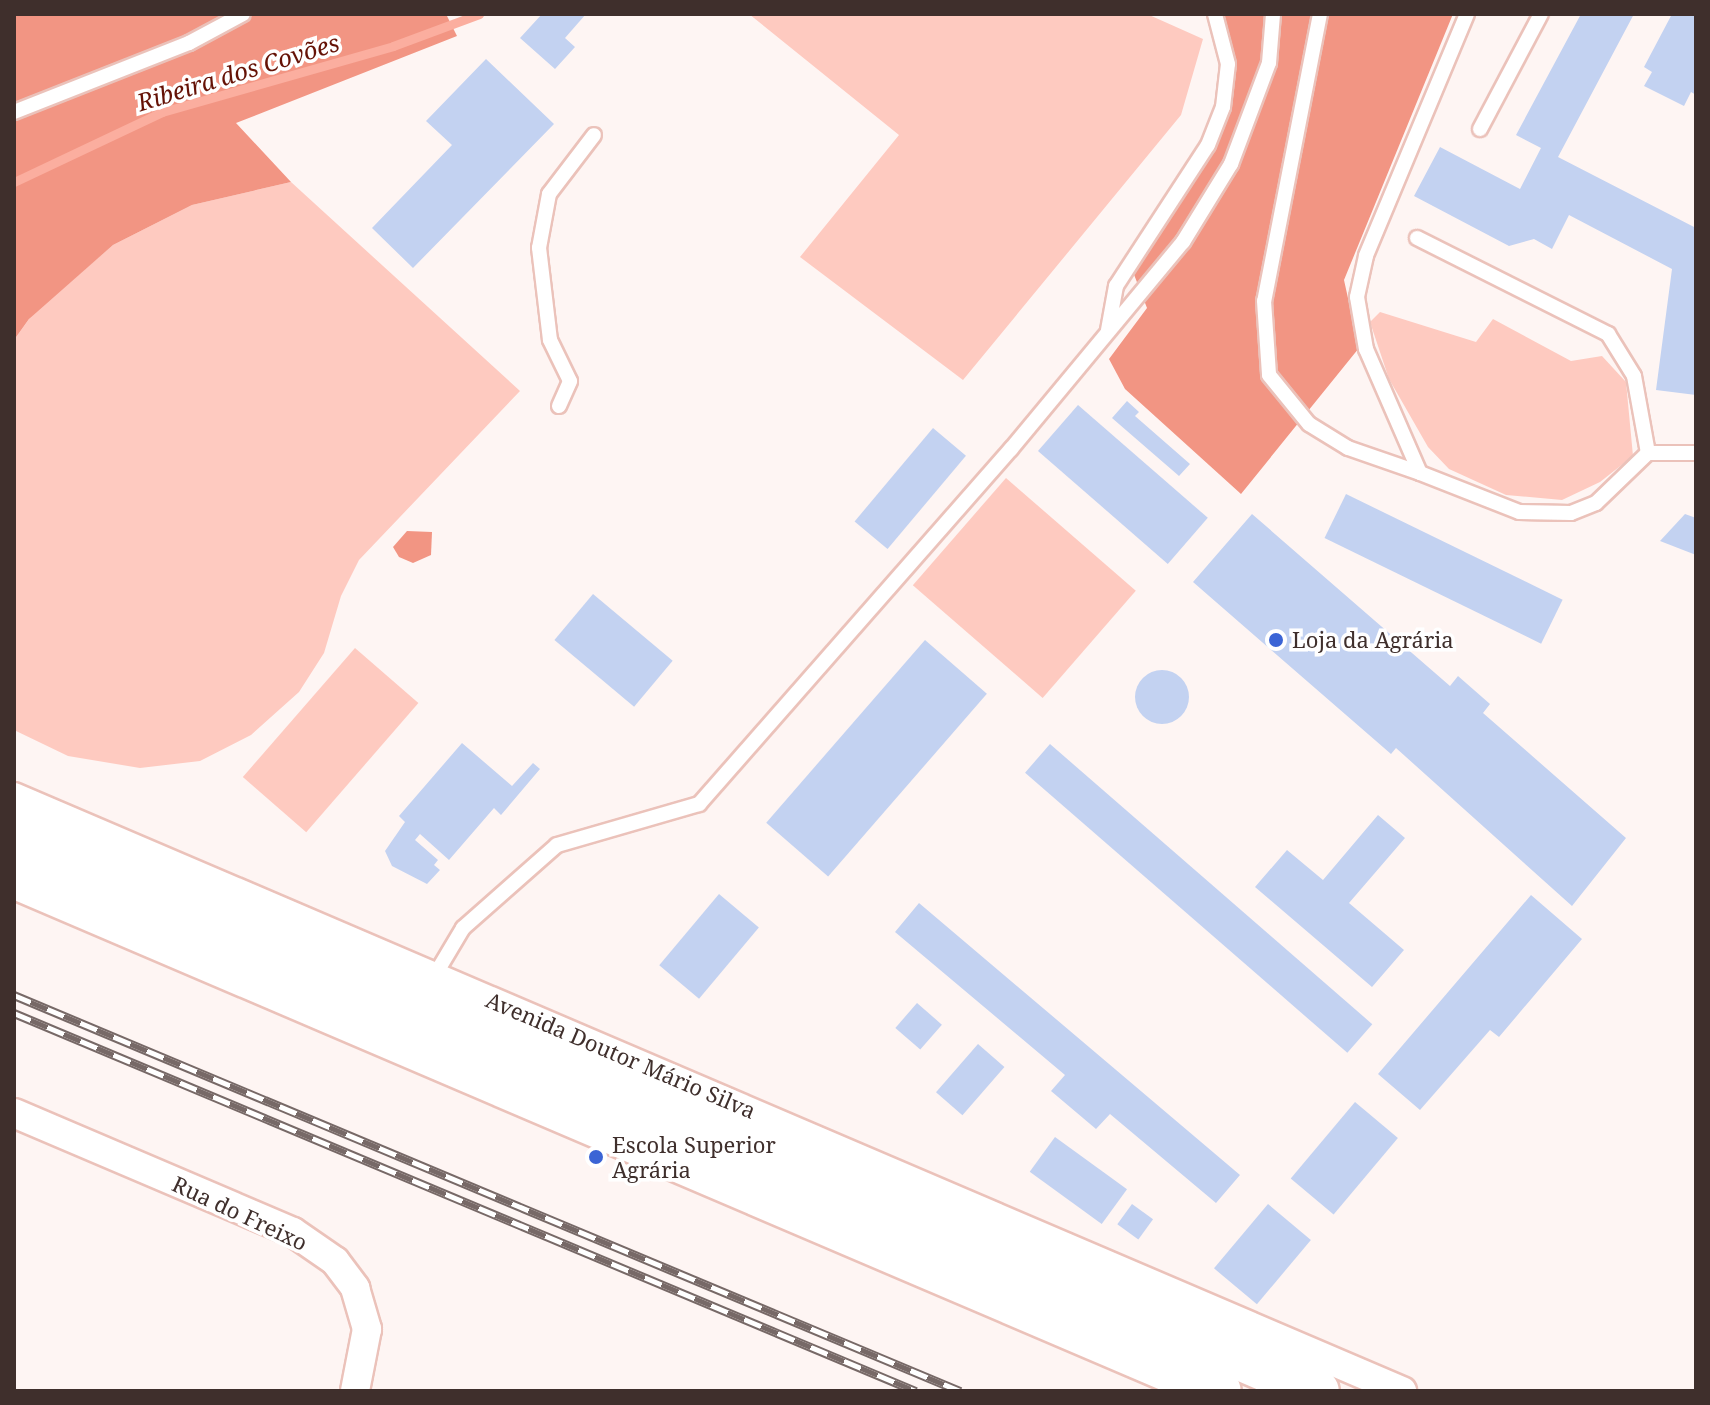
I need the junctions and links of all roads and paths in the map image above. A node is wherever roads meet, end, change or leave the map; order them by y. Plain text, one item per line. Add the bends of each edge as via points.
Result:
1 (243, 14) edge
2 (1215, 14) edge
3 (1273, 14) edge
4 (1320, 14) edge
5 (1467, 14) edge
6 (1541, 14) edge
7 (14, 112) edge
8 (1480, 129) dead end
9 (594, 135) dead end
10 (1417, 238) dead end
11 (1108, 334) junction
12 (559, 406) dead end
13 (1648, 453) junction
14 (1696, 453) edge
15 (1420, 473) junction
16 (14, 797) edge
17 (14, 831) edge
18 (14, 876) edge
19 (435, 975) junction
20 (14, 1113) edge
21 (355, 1391) edge
22 (1219, 1391) edge
23 (1317, 1391) edge
24 (1402, 1391) edge

1 - 7 lane via 189,43
2 - 11 lane via 1228,64 1223,107 1208,145 1116,286
3 - 11 lane via 1269,63 1231,164 1183,242
4 - 15 lane via 1264,301 1269,375 1309,424 1348,448
5 - 15 lane via 1366,256 1357,297 1366,349
6 - 8 lane
9 - 12 lane via 549,194 539,248 550,340 570,381
10 - 13 lane via 1608,334 1634,376
11 - 19 lane via 699,804 557,845 463,928
13 - 14 lane
13 - 15 lane via 1596,503 1571,513 1519,512
16 - 19 street, Avenida Doutor Mário Silva
17 - 23 highway
18 - 22 highway
19 - 24 street, Avenida Doutor Mário Silva
20 - 21 street, Rua do Freixo via 293,1232 335,1261 355,1288 367,1329

